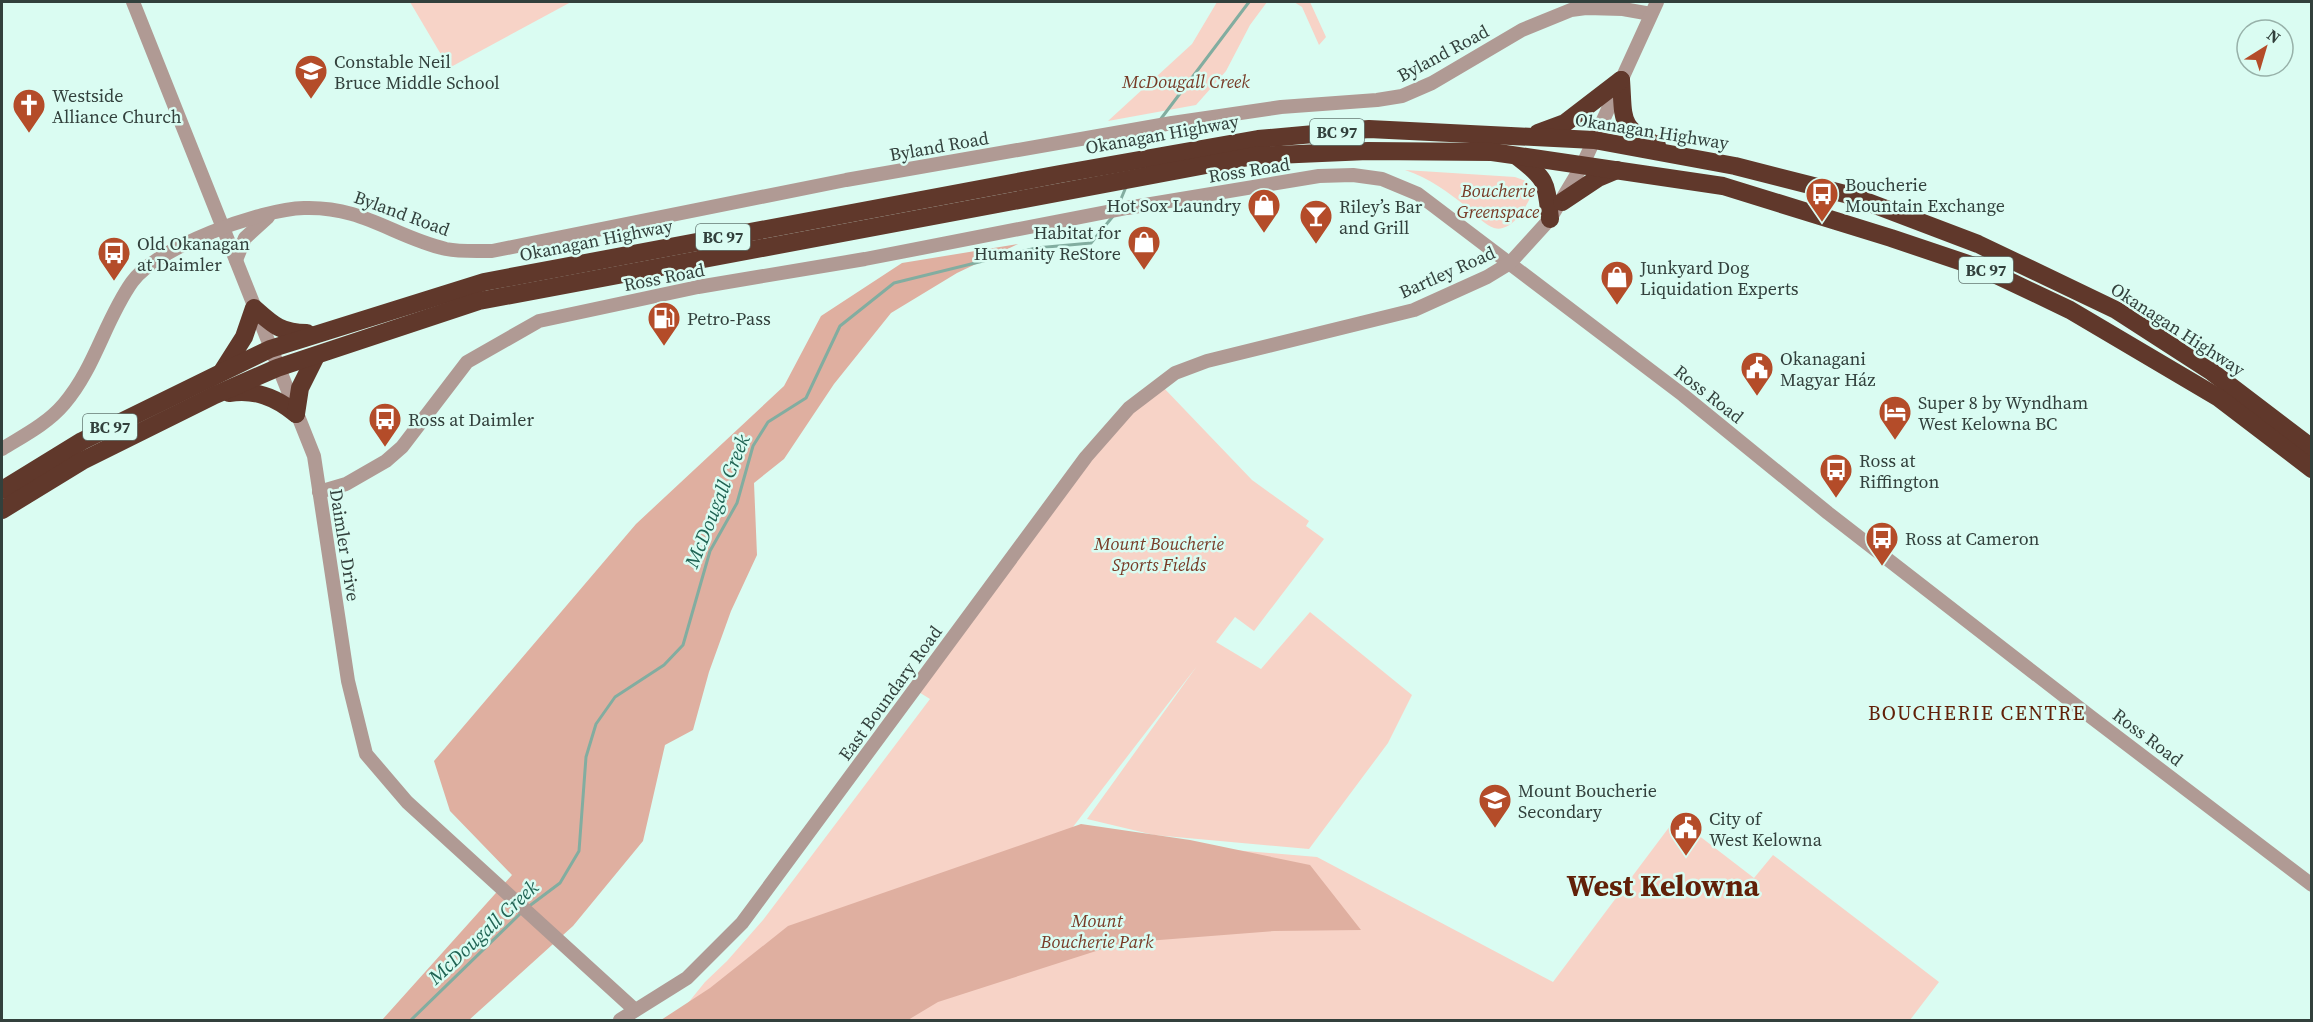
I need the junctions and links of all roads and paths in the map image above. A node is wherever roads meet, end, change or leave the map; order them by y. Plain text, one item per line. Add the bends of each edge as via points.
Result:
1 (133, 2) edge
2 (1654, 8) edge
3 (1622, 80) junction
4 (1529, 136) junction
5 (1594, 140) junction
6 (1517, 156) junction
7 (1686, 157) junction
8 (1583, 164) junction
9 (1618, 170) junction
10 (1562, 202) junction
11 (272, 213) junction
12 (1550, 219) junction
13 (224, 228) junction
14 (236, 260) junction
15 (1510, 264) junction
16 (254, 308) junction
17 (318, 333) junction
18 (270, 349) junction
19 (316, 356) junction
20 (277, 368) junction
21 (222, 372) junction
22 (1175, 373) joint
23 (215, 395) junction
24 (296, 414) junction
25 (2312, 448) edge
26 (2, 449) edge
27 (2312, 469) edge
28 (2, 490) edge
29 (319, 492) junction
30 (2, 510) edge
31 (2312, 885) edge
32 (635, 1010) junction
33 (620, 1020) edge

1 - 13 street, Daimler Drive
2 - 3 street, Bartley Road
2 - 11 street, Byland Road via 1571,10 1522,30 1432,83 1402,96 1281,107 1154,126 846,180 492,251 447,249 341,210 305,208
3 - 4 highway via 1565,123
3 - 5 street, Bartley Road
3 - 7 highway via 1627,127 1636,136
4 - 5 highway, Okanagan Highway / BC 97
4 - 17 highway, Okanagan Highway / BC 97 via 1369,129 1258,139 484,282
5 - 7 highway, Okanagan Highway / BC 97
5 - 8 street, Bartley Road
6 - 8 highway, Okanagan Highway / BC 97
6 - 12 highway via 1539,173 1546,188
6 - 19 highway, Okanagan Highway / BC 97 via 1492,152 1368,151 1254,156 479,301
7 - 25 highway, Okanagan Highway / BC 97 via 1849,195 1978,244 2116,310 2212,372
8 - 9 highway, Okanagan Highway / BC 97
8 - 10 street, Bartley Road
9 - 10 highway
9 - 27 highway, Okanagan Highway / BC 97 via 1723,186 1986,270 2070,310 2219,398
10 - 12 street, Bartley Road
11 - 13 street, Byland Road
11 - 14 street via 245,238
12 - 15 street, Bartley Road
13 - 14 street, Daimler Drive
13 - 26 street, Byland Road via 149,264 120,302 64,404 39,427
14 - 16 street, Daimler Drive
15 - 22 street, Bartley Road via 1414,310 1207,361
15 - 29 street, Ross Road via 1418,194 1382,179 1353,175 1127,208 698,287 539,321 467,362 402,447 386,461 346,484
15 - 31 street, Ross Road
16 - 17 highway via 281,330
16 - 18 street, Daimler Drive
16 - 21 highway via 244,337
17 - 18 highway, Okanagan Highway / BC 97
18 - 20 street, Daimler Drive
18 - 21 highway, Okanagan Highway / BC 97
19 - 20 highway, Okanagan Highway / BC 97
19 - 24 highway via 300,388
20 - 23 highway, Okanagan Highway / BC 97
20 - 24 street, Daimler Drive
21 - 28 highway, Okanagan Highway / BC 97 via 82,441
22 - 32 street, East Boundary Road via 1129,408 1086,457 742,923 687,978
23 - 24 highway via 261,393 282,402
23 - 30 highway, Okanagan Highway / BC 97 via 82,461
24 - 29 street, Daimler Drive via 314,456
29 - 32 street, Daimler Drive via 348,681 366,754 407,802
32 - 33 street, East Boundary Road

